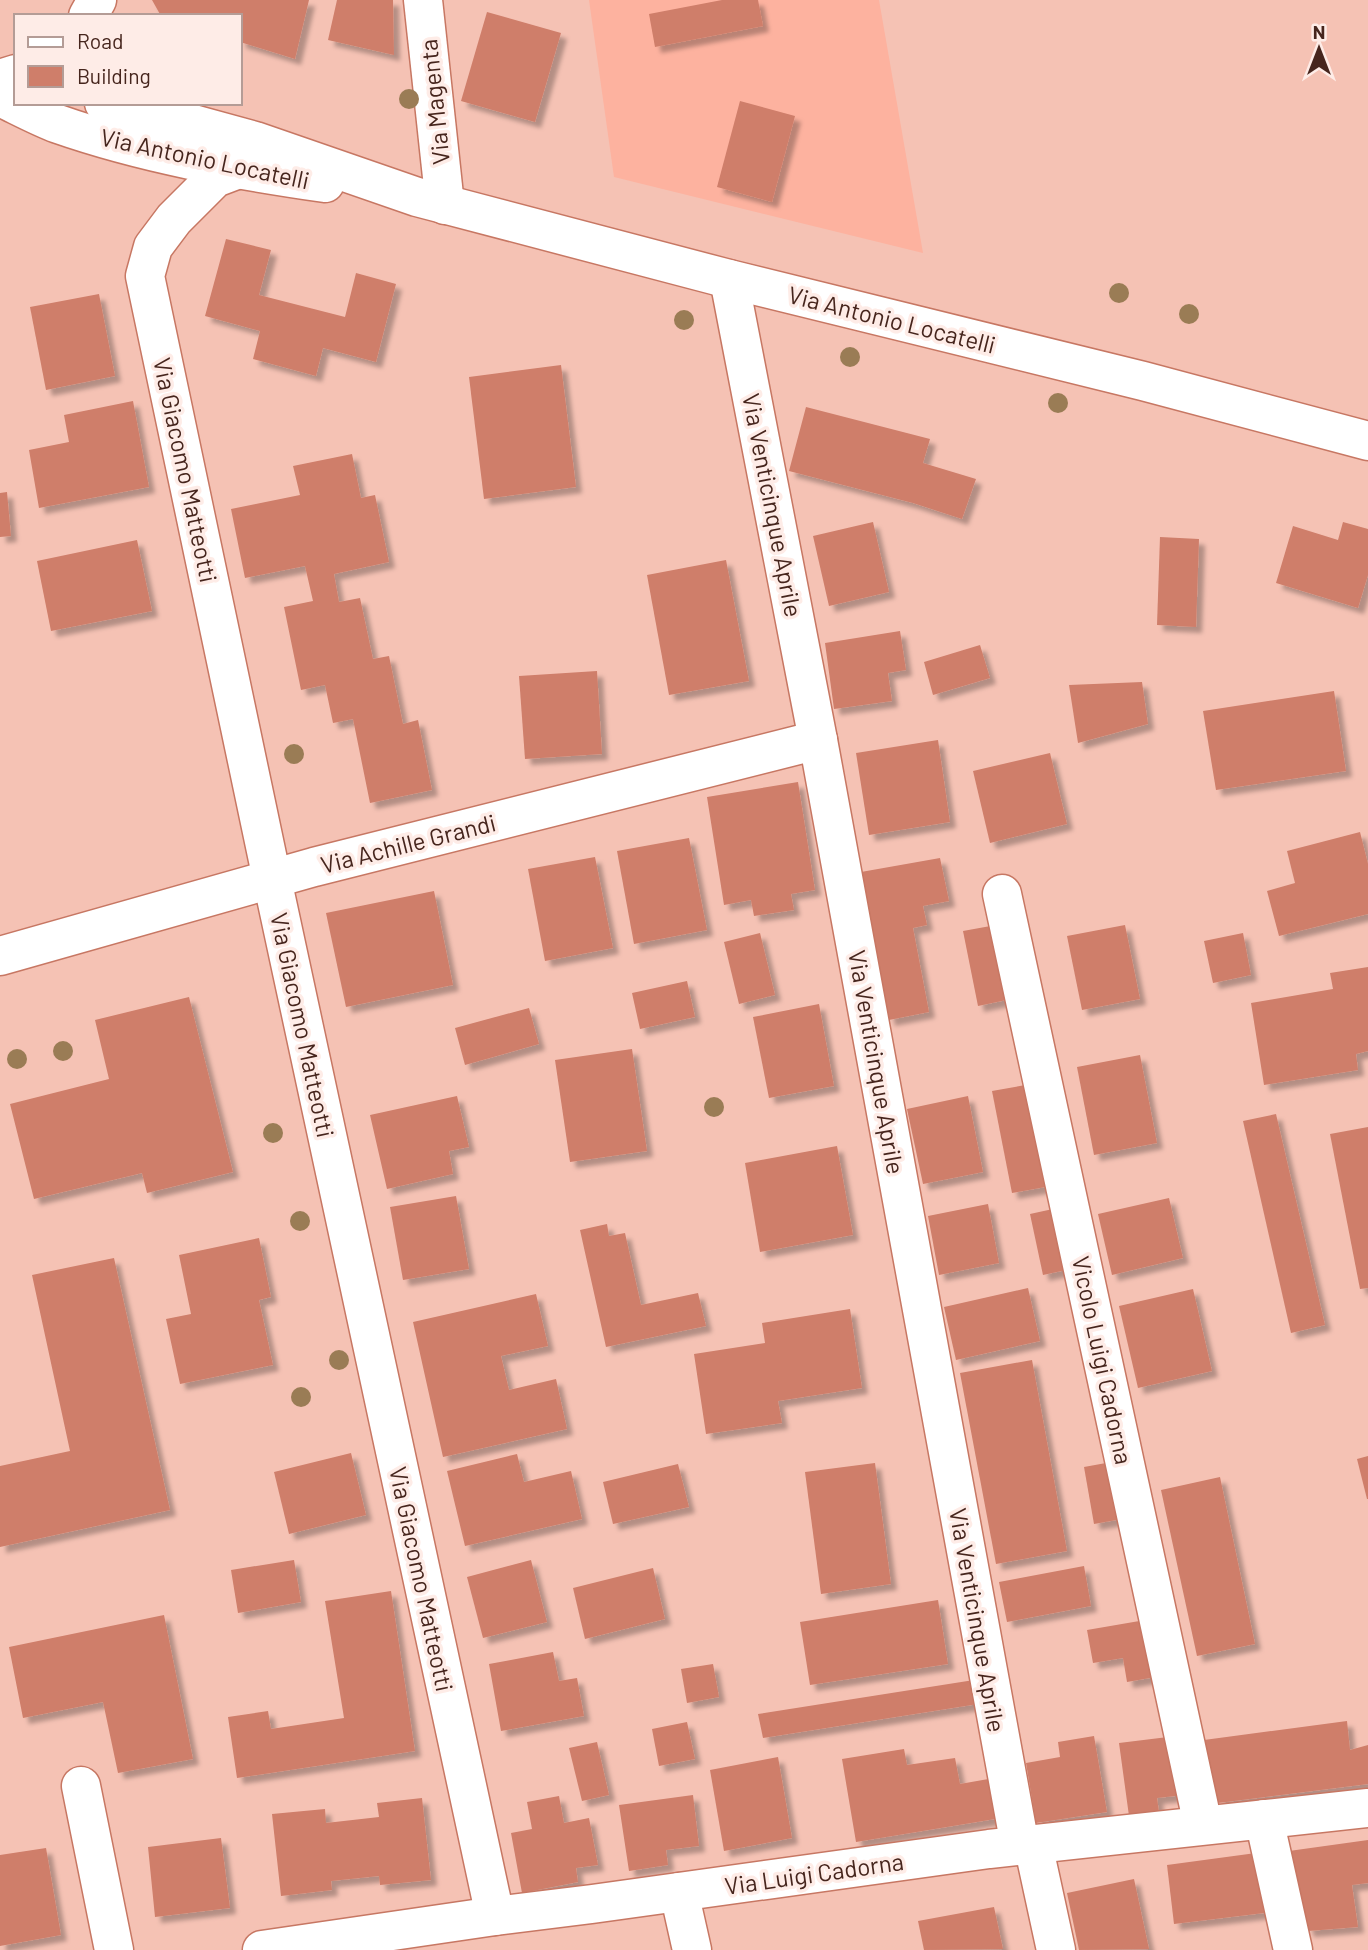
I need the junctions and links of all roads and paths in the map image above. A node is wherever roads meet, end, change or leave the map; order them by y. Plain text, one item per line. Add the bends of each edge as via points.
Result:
1 (423, 0) edge
2 (17, 105) edge
3 (114, 105) edge
4 (236, 170) junction
5 (431, 201) junction
6 (729, 279) junction
7 (1368, 441) edge
8 (818, 740) junction
9 (272, 879) junction
10 (1002, 894) dead end
11 (0, 956) edge
12 (81, 1786) dead end
13 (1368, 1808) edge
14 (1264, 1819) junction
15 (1203, 1825) junction
16 (1026, 1845) junction
17 (679, 1892) junction
18 (495, 1916) junction
19 (114, 1950) edge
20 (262, 1950) edge
21 (692, 1950) edge
22 (1056, 1950) edge
23 (1293, 1950) edge

1 - 5 street, Via Magenta
2 - 4 street, Via Antonio Locatelli via 95,135
3 - 5 street, Via Antonio Locatelli via 255,141
4 - 5 street, Via Antonio Locatelli
4 - 9 street, Via Giacomo Matteotti via 215,178 174,219 153,247 145,276
5 - 6 street, Via Antonio Locatelli
6 - 7 street, Via Antonio Locatelli
6 - 8 street, Via Venticinque Aprile
8 - 9 street, Via Achille Grandi
8 - 16 street, Via Venticinque Aprile
9 - 11 street, Via Achille Grandi
9 - 18 street, Via Giacomo Matteotti
10 - 15 street, Vicolo Luigi Cadorna
12 - 19 street
13 - 14 street, Via Luigi Cadorna
14 - 15 street, Via Luigi Cadorna
14 - 23 street
15 - 16 street, Via Luigi Cadorna
16 - 17 street, Via Luigi Cadorna
16 - 22 street, Via Venticinque Aprile
17 - 18 street, Via Luigi Cadorna
17 - 21 street
18 - 20 street, Via Luigi Cadorna

